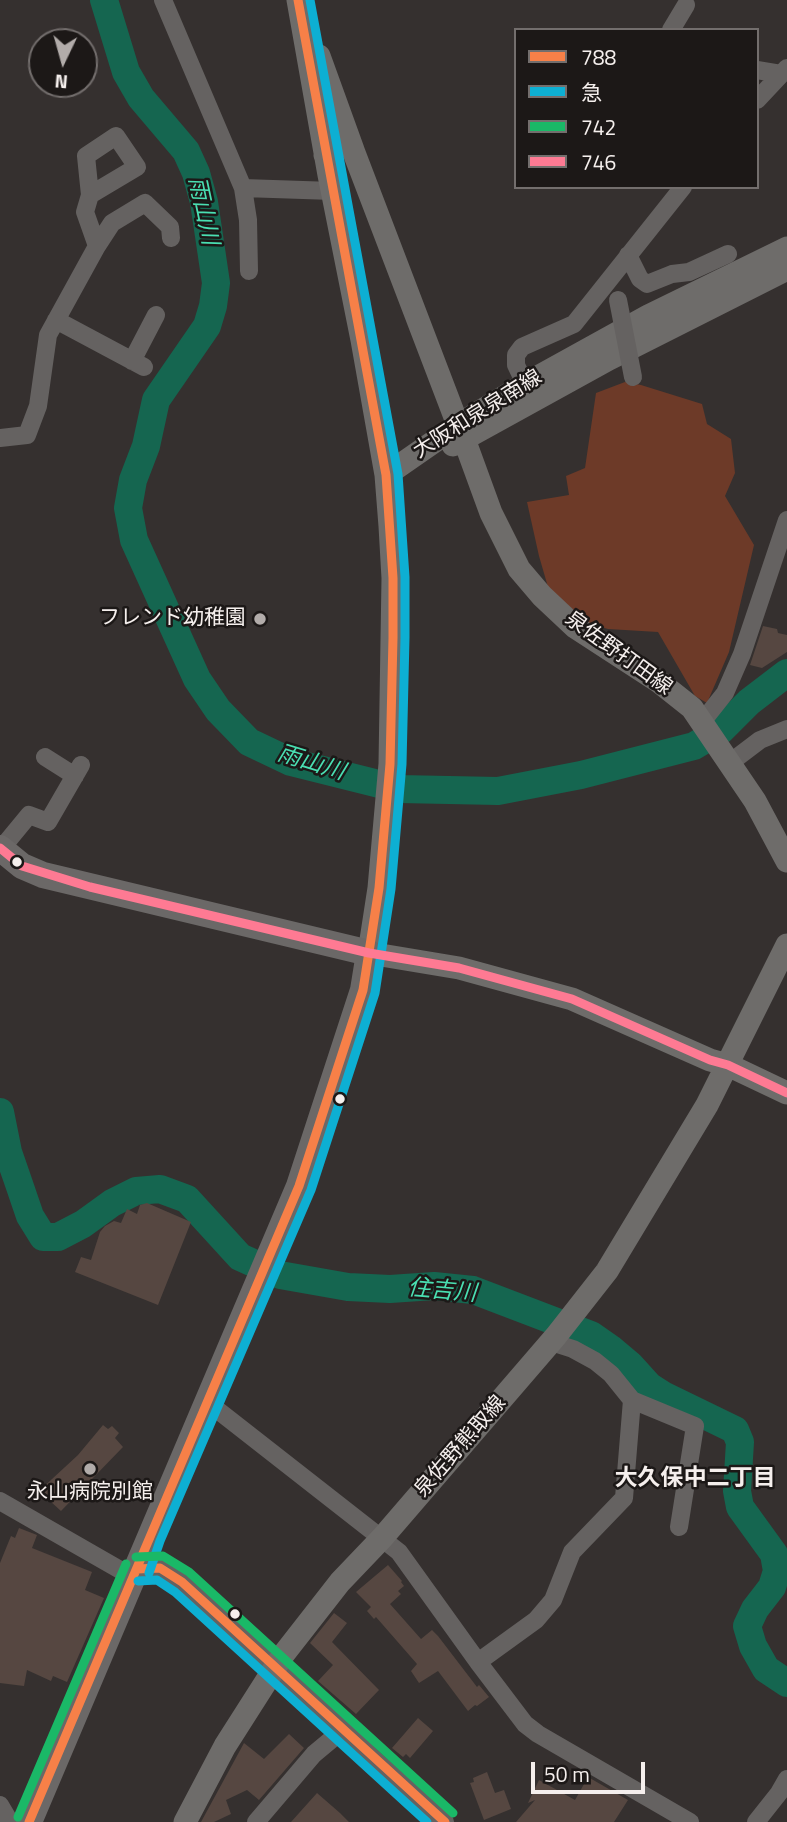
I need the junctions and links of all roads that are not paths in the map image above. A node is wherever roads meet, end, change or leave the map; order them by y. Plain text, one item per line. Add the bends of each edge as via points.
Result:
1 (163, 0) edge
2 (299, 0) edge
3 (686, 5) dead end
4 (672, 28) edge
5 (759, 70) edge
6 (784, 71) edge
7 (759, 98) edge
8 (353, 149) junction
9 (326, 155) junction
10 (243, 188) junction
11 (681, 189) edge
12 (333, 191) junction
13 (90, 195) dead end
14 (171, 238) dead end
15 (97, 246) junction
16 (787, 248) edge
17 (628, 254) junction
18 (728, 254) dead end
19 (787, 269) edge
20 (249, 271) dead end
21 (604, 285) junction
22 (156, 315) dead end
23 (56, 320) junction
24 (634, 377) dead end
25 (525, 384) junction
26 (461, 432) junction
27 (0, 438) edge
28 (386, 475) junction
29 (787, 520) edge
30 (787, 729) edge
31 (715, 740) junction
32 (45, 757) dead end
33 (2, 850) edge
34 (787, 861) edge
35 (787, 945) edge
36 (369, 953) junction
37 (728, 1065) junction
38 (787, 1093) edge
39 (554, 1339) junction
40 (632, 1400) junction
41 (206, 1401) junction
42 (0, 1501) edge
43 (679, 1527) dead end
44 (382, 1538) junction
45 (137, 1569) junction
46 (478, 1662) junction
47 (276, 1666) junction
48 (344, 1729) junction
49 (787, 1779) edge
50 (0, 1805) edge
51 (434, 1818) edge
52 (10, 1822) edge
53 (29, 1822) edge
54 (185, 1822) edge
55 (256, 1822) edge
56 (690, 1822) edge
57 (756, 1822) edge

1 - 10 street
2 - 8 main road, 泉佐野打田線
2 - 9 main road
3 - 4 street
5 - 6 street
6 - 7 street
8 - 9 main road via 333,144
8 - 26 main road, 泉佐野打田線
9 - 12 main road
10 - 12 street
10 - 20 street
11 - 17 street
12 - 28 main road
13 - 15 street via 85,212
14 - 15 street via 170,227 145,203 112,223
15 - 23 street
16 - 25 main road, 大阪和泉泉南線 via 648,316
17 - 18 street via 647,285
17 - 21 street
19 - 26 main road, 大阪和泉泉南線
21 - 24 street, bridge via 618,300
21 - 25 street via 573,324 522,347 516,365
22 - 23 street via 138,364
23 - 27 street via 48,335 38,406 27,435
25 - 26 main road, 大阪和泉泉南線
26 - 28 main road, 大阪和泉泉南線
26 - 31 main road, 泉佐野打田線 via 491,513 519,569 575,627 692,708
28 - 36 main road via 393,578 390,764
29 - 31 street via 725,693
30 - 31 street via 760,740
31 - 34 main road, 泉佐野打田線 via 774,832
32 - 33 street via 78,771 48,822 29,815
33 - 36 highway via 22,866 43,874
35 - 37 main road
36 - 37 main road via 459,968 572,999
36 - 41 highway via 363,990 299,1186
37 - 38 main road
37 - 39 main road, 泉佐野熊取線 via 638,1223
39 - 40 street via 596,1362
39 - 44 main road, 泉佐野熊取線
40 - 43 street via 695,1426
40 - 46 street via 624,1498 572,1552 554,1600 536,1620
41 - 44 street
41 - 45 highway
42 - 45 street via 122,1571
44 - 46 street via 399,1552
44 - 47 main road, 泉佐野熊取線 via 340,1582
45 - 47 street via 160,1568 182,1582
45 - 53 highway
46 - 56 street via 525,1724 538,1734
47 - 48 street
47 - 54 main road, 泉佐野熊取線 via 225,1746
48 - 51 street
48 - 55 street via 314,1754
49 - 57 street
50 - 52 street

